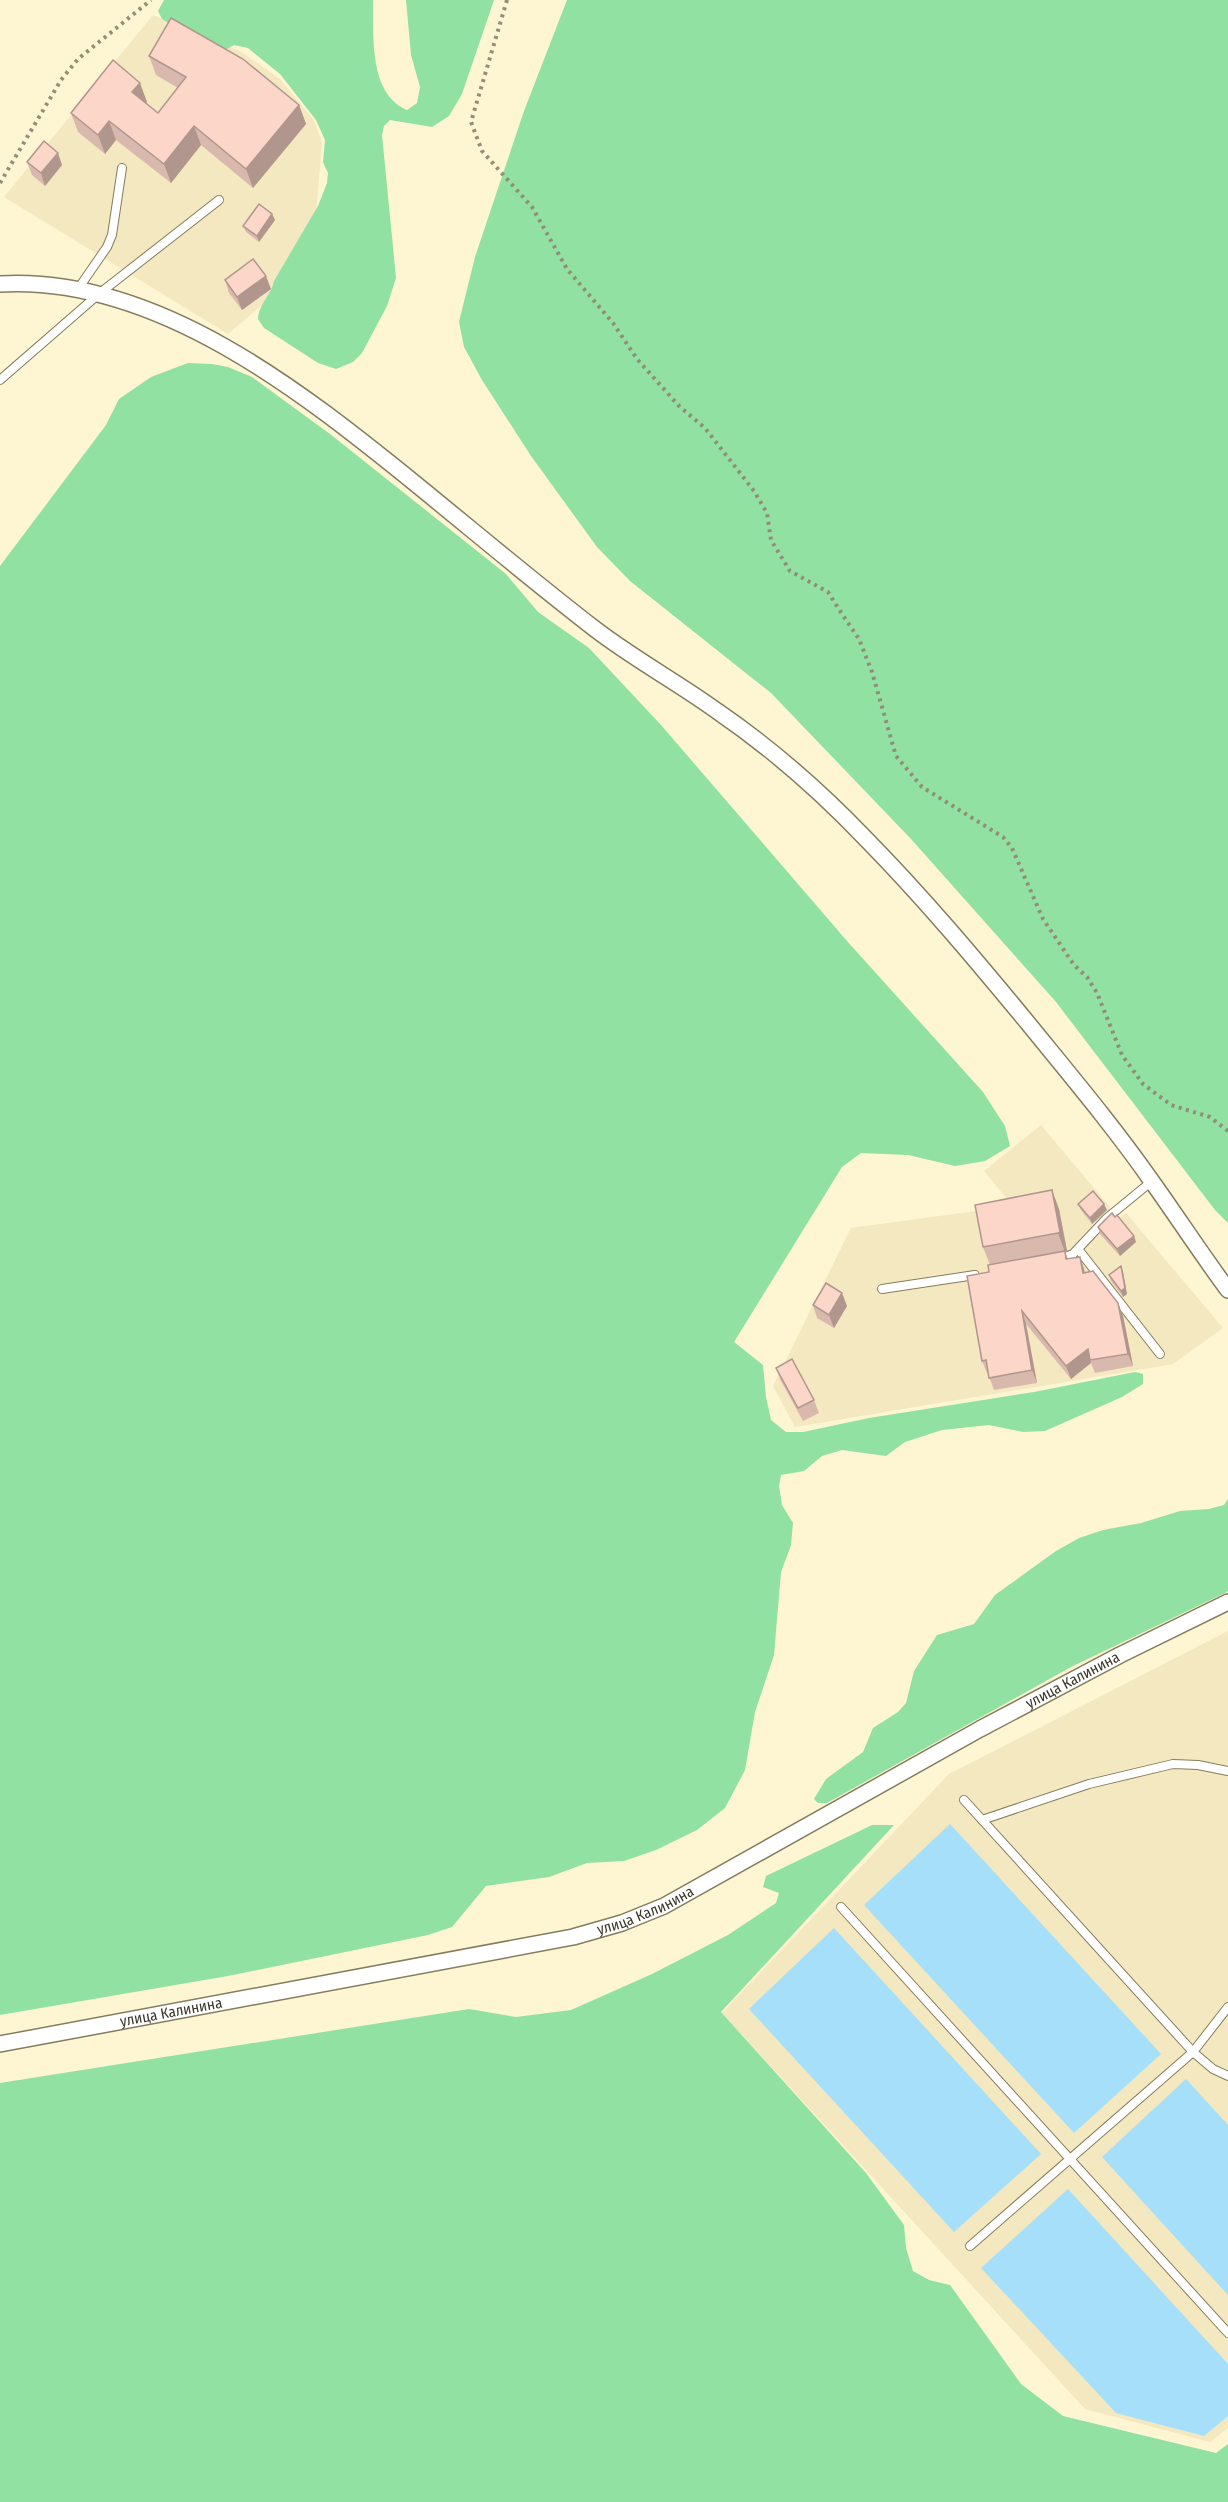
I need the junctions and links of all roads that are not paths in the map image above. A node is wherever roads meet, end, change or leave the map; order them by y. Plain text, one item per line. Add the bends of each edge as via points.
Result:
1 (122, 168) dead end
2 (219, 200) dead end
3 (0, 284) edge
4 (78, 289) junction
5 (100, 293) junction
6 (0, 380) edge
7 (1152, 1181) junction
8 (1078, 1249) junction
9 (1046, 1262) edge
10 (981, 1274) edge
11 (882, 1289) dead end
12 (1228, 1290) edge
13 (1160, 1354) dead end
14 (1228, 1602) edge
15 (1228, 1771) edge
16 (964, 1800) dead end
17 (982, 1820) junction
18 (841, 1907) dead end
19 (1228, 2007) edge
20 (0, 2044) edge
21 (1193, 2052) junction
22 (1228, 2076) edge
23 (1069, 2158) junction
24 (970, 2246) dead end
25 (1228, 2333) edge

1 - 4 lane via 112,235
2 - 5 lane
3 - 4 street
4 - 5 street
5 - 6 lane
5 - 7 street via 137,305 215,342 292,388 605,636 716,710 806,780 931,908 1066,1069
7 - 8 lane via 1107,1218
7 - 12 street
8 - 9 lane via 1068,1258
8 - 13 lane
10 - 11 lane
14 - 20 street, улица Калинина via 1000,1718 664,1906 622,1923 562,1940
15 - 17 lane via 1173,1764 1089,1784
16 - 17 lane
17 - 21 lane
18 - 23 lane
19 - 21 lane
21 - 22 lane via 1212,2069
21 - 23 lane
23 - 24 lane
23 - 25 lane

